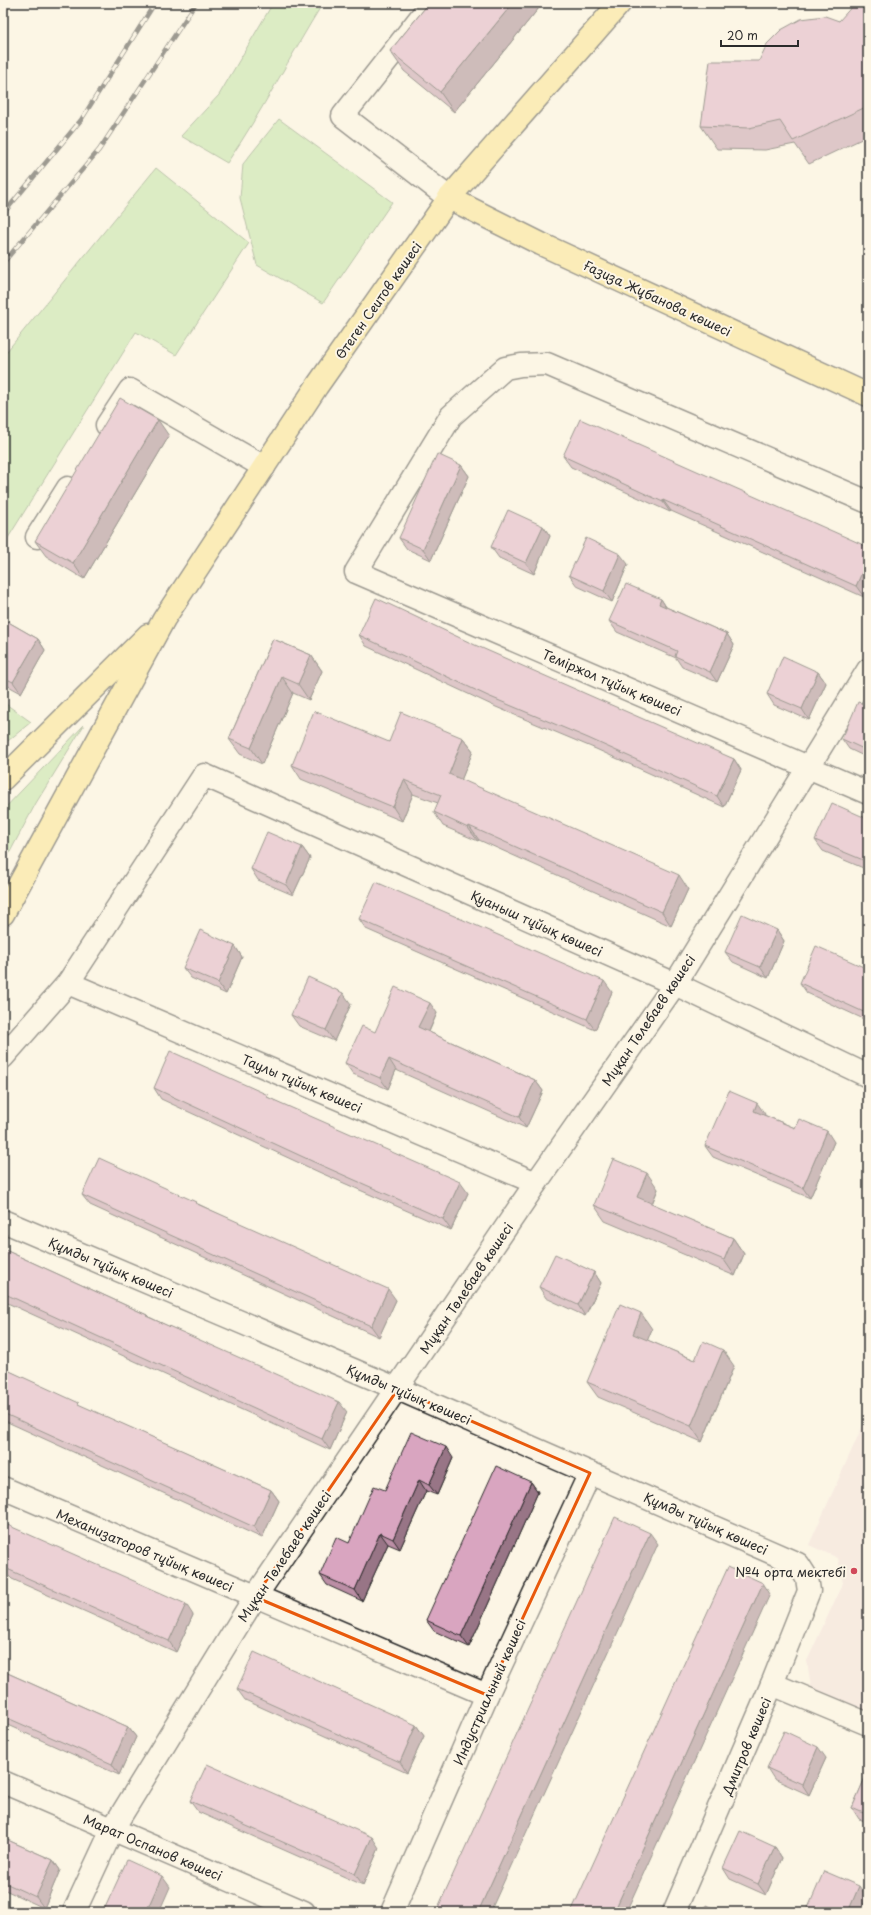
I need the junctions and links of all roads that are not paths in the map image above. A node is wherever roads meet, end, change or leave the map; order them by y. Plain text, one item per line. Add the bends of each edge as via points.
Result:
1 (432, 3) edge
2 (620, 3) edge
3 (449, 198) junction
4 (868, 395) edge
5 (96, 443) edge
6 (264, 467) junction
7 (79, 470) edge
8 (868, 502) edge
9 (37, 537) edge
10 (164, 619) junction
11 (868, 670) edge
12 (809, 767) junction
13 (3, 779) edge
14 (868, 793) edge
15 (3, 914) edge
16 (68, 983) junction
17 (675, 984) junction
18 (3, 1057) edge
19 (868, 1076) edge
20 (536, 1183) junction
21 (3, 1221) edge
22 (398, 1389) junction
23 (590, 1472) junction
24 (3, 1488) edge
25 (807, 1578) joint
26 (255, 1597) junction
27 (772, 1684) junction
28 (487, 1695) junction
29 (868, 1724) edge
30 (3, 1782) edge
31 (112, 1830) junction
32 (74, 1912) edge
33 (304, 1912) edge
34 (392, 1912) edge
35 (674, 1912) edge

1 - 3 street via 343,116
2 - 3 main road, Өтеген Сеитов көшесі
3 - 4 main road, Ғазиза Жұбанова көшесі via 541,244
3 - 6 main road, Өтеген Сеитов көшесі via 317,386
5 - 6 street via 130,390
6 - 10 main road, Өтеген Сеитов көшесі
7 - 9 street
8 - 12 street, Теміржол тұйық көшесі via 547,364 521,365 506,368 451,416 356,572
10 - 13 main road
10 - 15 main road
11 - 12 street, Мұқан Төлебаев көшесі
12 - 14 street, Теміржол тұйық көшесі
12 - 17 street, Мұқан Төлебаев көшесі
16 - 17 street, Қуаныш тұйық көшесі via 204,775
16 - 18 street
16 - 20 street, Таулы тұйық көшесі
17 - 19 street, Қуаныш тұйық көшесі
17 - 20 street, Мұқан Төлебаев көшесі
20 - 22 street, Мұқан Төлебаев көшесі
21 - 22 street, Құмды тұйық көшесі
22 - 23 street, Құмды тұйық көшесі
22 - 26 street, Мұқан Төлебаев көшесі
23 - 25 street, Құмды тұйық көшесі via 798,1564
23 - 28 street, Индустриальный көшесі
24 - 26 street, Механизаторов тұйық көшесі
25 - 27 street, Дмитров көшесі via 809,1591
26 - 28 street, Механизаторов тұйық көшесі
26 - 31 street, Мұқан Төлебаев көшесі
27 - 29 street
27 - 35 street, Дмитров көшесі
28 - 34 street, Индустриальный көшесі
30 - 31 street, Марат Оспанов көшесі
31 - 32 street, Мұқан Төлебаев көшесі
31 - 33 street, Марат Оспанов көшесі

